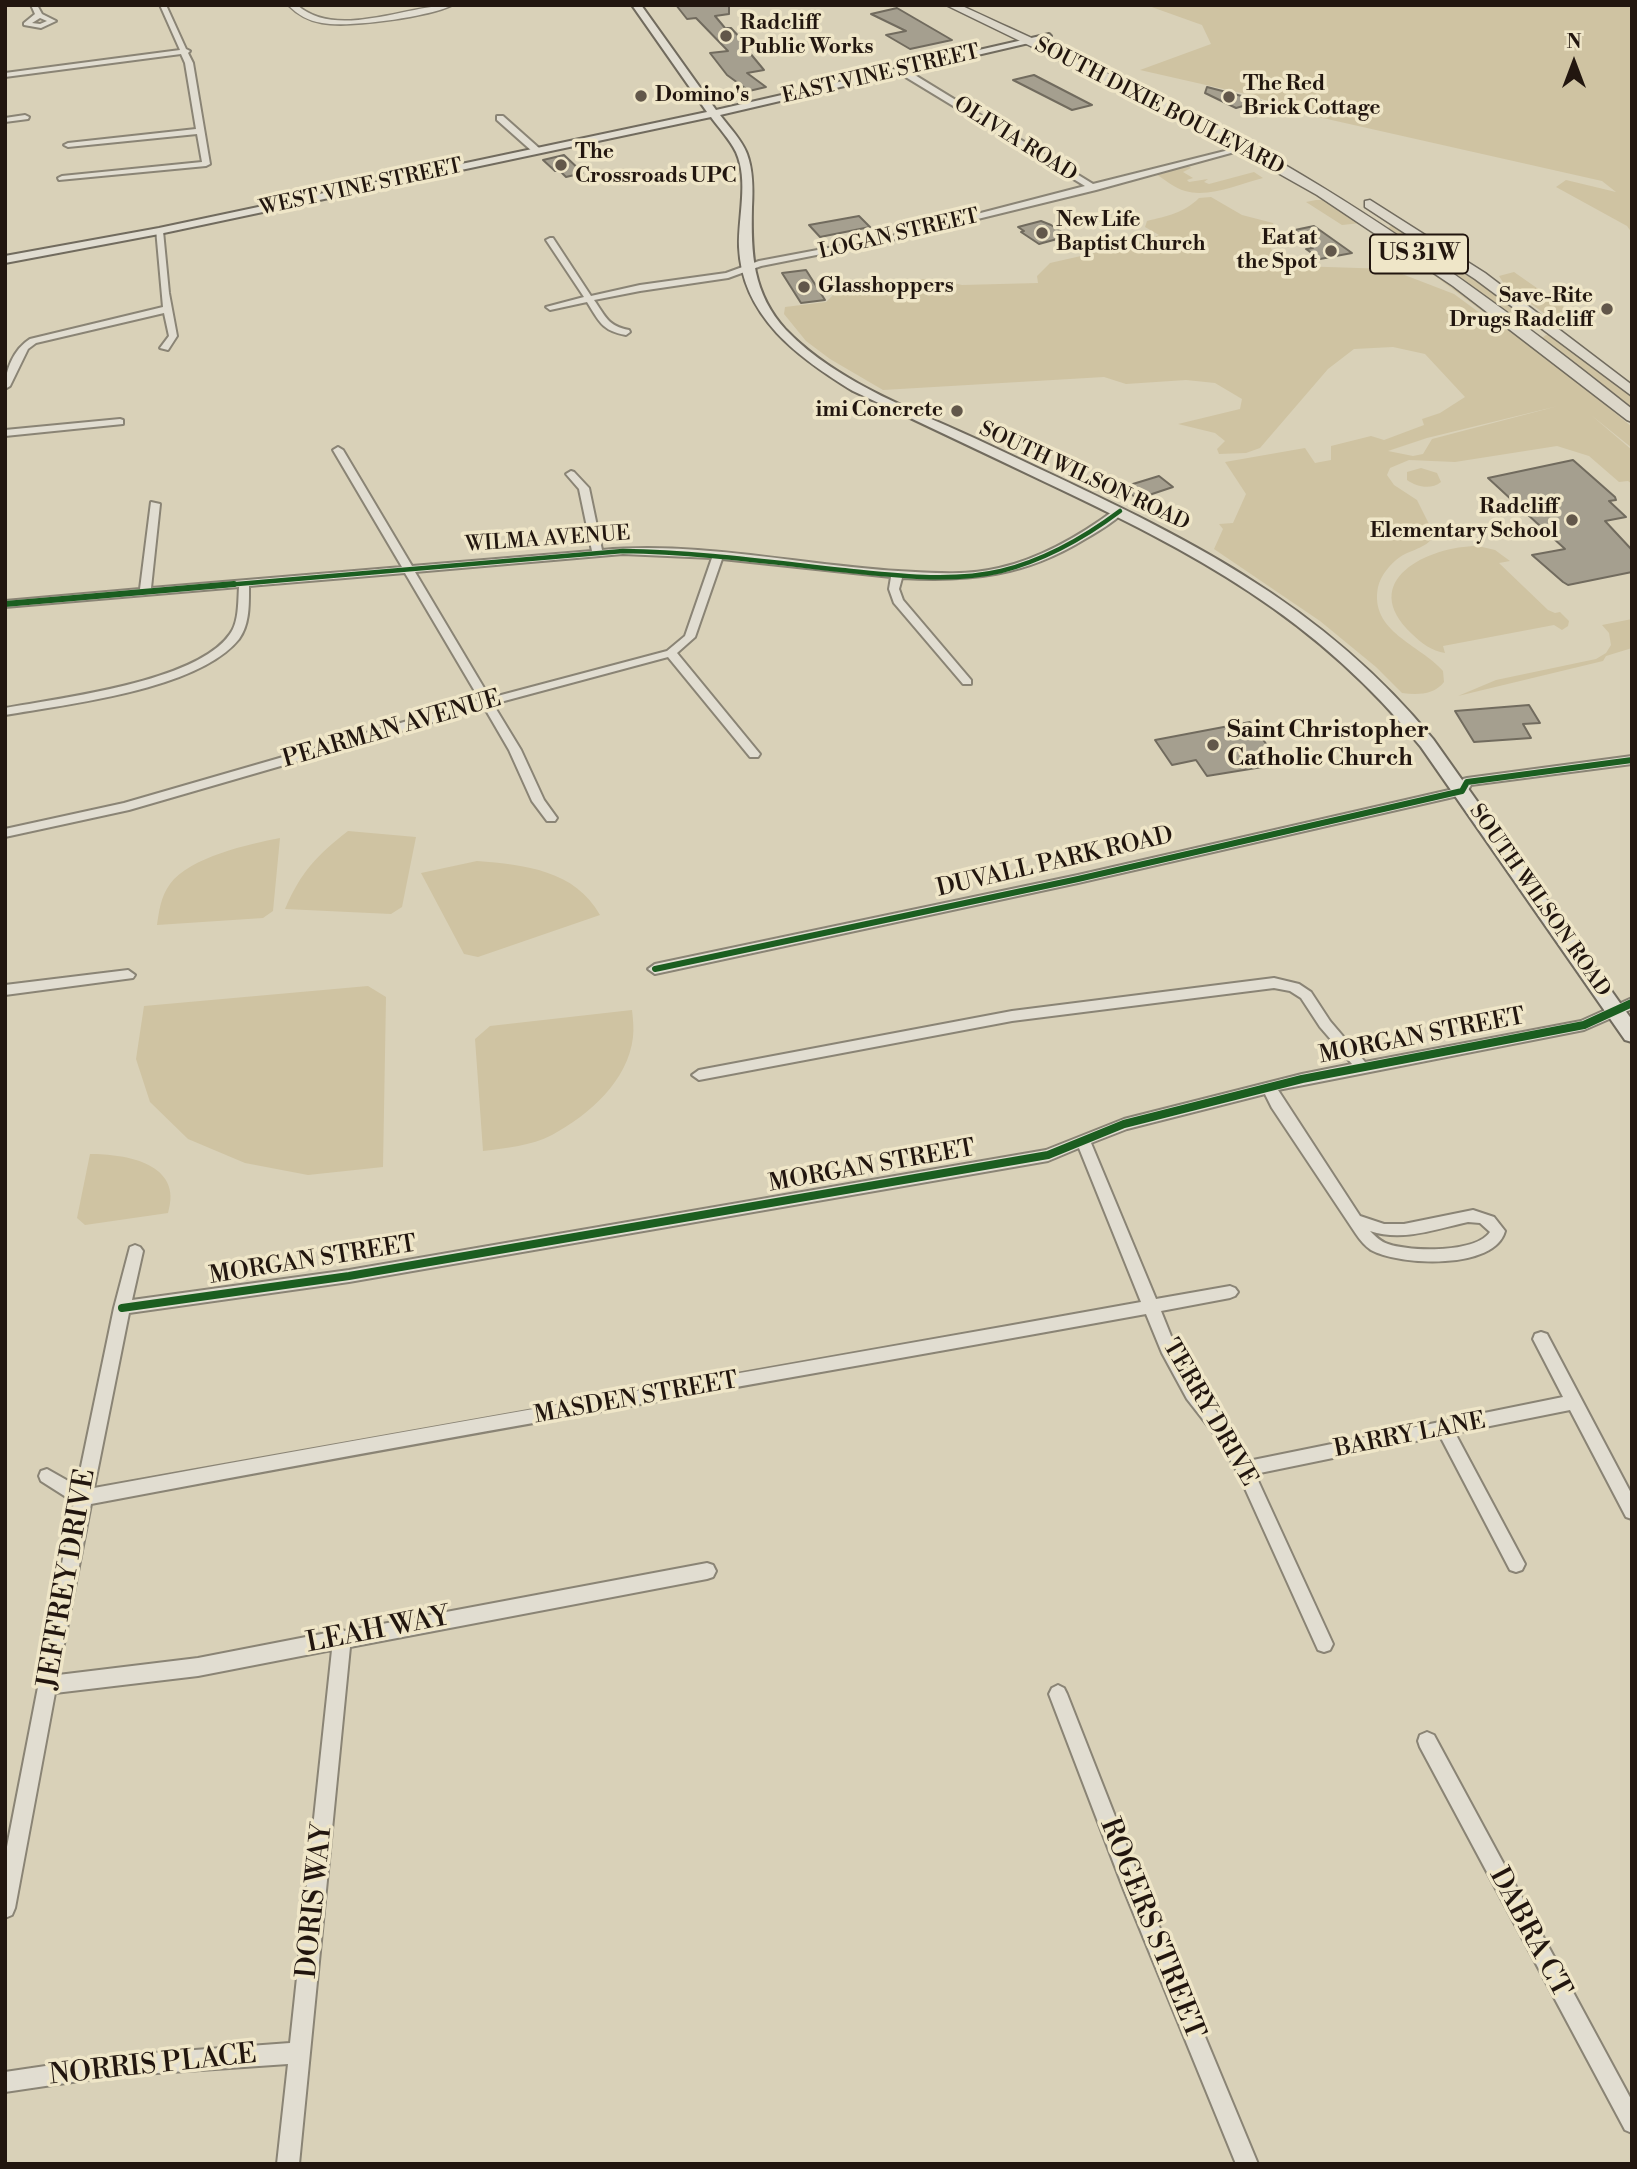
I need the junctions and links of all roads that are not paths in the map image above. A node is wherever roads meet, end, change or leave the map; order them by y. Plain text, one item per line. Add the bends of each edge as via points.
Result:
1 (34, 5) edge
2 (163, 5) edge
3 (449, 5) edge
4 (636, 5) edge
5 (951, 5) edge
6 (978, 5) edge
7 (294, 9) edge
8 (39, 15) dead end
9 (1046, 36) junction
10 (1027, 41) junction
11 (186, 51) junction
12 (902, 71) junction
13 (5, 75) edge
14 (716, 113) junction
15 (1213, 116) dead end
16 (25, 117) dead end
17 (500, 118) dead end
18 (5, 120) edge
19 (200, 131) junction
20 (1248, 141) junction
21 (68, 145) dead end
22 (536, 150) junction
23 (1303, 164) dead end
24 (62, 178) dead end
25 (1093, 188) junction
26 (1357, 195) dead end
27 (159, 231) junction
28 (550, 240) dead end
29 (5, 260) edge
30 (747, 269) junction
31 (589, 299) junction
32 (550, 307) dead end
33 (168, 309) junction
34 (626, 332) dead end
35 (165, 348) dead end
36 (5, 386) edge
37 (1632, 392) edge
38 (1631, 416) edge
39 (120, 422) dead end
40 (5, 433) edge
41 (338, 450) dead end
42 (571, 474) dead end
43 (155, 504) dead end
44 (1119, 511) junction
45 (597, 552) junction
46 (718, 557) junction
47 (408, 569) junction
48 (897, 574) junction
49 (244, 584) junction
50 (145, 593) junction
51 (5, 604) edge
52 (671, 653) junction
53 (967, 682) dead end
54 (486, 702) junction
55 (5, 712) edge
56 (754, 754) dead end
57 (1632, 760) edge
58 (1462, 791) junction
59 (551, 818) dead end
60 (5, 833) edge
61 (655, 969) dead end
62 (128, 975) dead end
63 (5, 990) edge
64 (1632, 1003) edge
65 (1616, 1012) junction
66 (1632, 1035) edge
67 (1362, 1067) junction
68 (699, 1075) dead end
69 (1269, 1087) junction
70 (1083, 1141) junction
71 (1355, 1220) junction
72 (135, 1251) dead end
73 (1230, 1292) dead end
74 (122, 1308) junction
75 (1152, 1308) junction
76 (1541, 1339) dead end
77 (1575, 1402) junction
78 (1444, 1429) junction
79 (1244, 1469) junction
80 (47, 1476) dead end
81 (82, 1498) junction
82 (1632, 1512) edge
83 (1516, 1564) dead end
84 (707, 1571) dead end
85 (342, 1638) junction
86 (1324, 1643) dead end
87 (49, 1685) junction
88 (1058, 1694) dead end
89 (1427, 1741) dead end
90 (5, 1908) edge
91 (301, 2053) junction
92 (5, 2082) edge
93 (1632, 2123) edge
94 (288, 2164) edge
95 (1247, 2164) edge

1 - 8 street
2 - 11 street
3 - 7 street via 340,22 315,20
4 - 14 main road, SOUTH WILSON ROAD
5 - 10 highway, SOUTH DIXIE BOULEVARD / US 31W
6 - 9 highway, SOUTH DIXIE BOULEVARD
9 - 10 main road, EAST VINE STREET
9 - 15 highway, SOUTH DIXIE BOULEVARD
10 - 12 main road, EAST VINE STREET
10 - 20 highway, SOUTH DIXIE BOULEVARD / US 31W
11 - 13 street
11 - 19 street
12 - 14 main road, EAST VINE STREET
12 - 25 street, OLIVIA ROAD
14 - 22 main road, WEST VINE STREET
14 - 30 main road, SOUTH WILSON ROAD via 741,152 747,176
16 - 18 street
17 - 22 street
19 - 21 street
19 - 24 street via 206,164
20 - 23 highway, SOUTH DIXIE BOULEVARD / US 31W
20 - 25 street, LOGAN STREET
20 - 38 highway, SOUTH DIXIE BOULEVARD / US 31W via 1460,282
22 - 27 main road, WEST VINE STREET
25 - 30 street, LOGAN STREET via 892,239
26 - 37 highway, US 31W via 1480,275
27 - 29 main road, WEST VINE STREET
27 - 33 street
28 - 31 street
30 - 31 street, LOGAN STREET
30 - 44 main road, SOUTH WILSON ROAD via 774,324 821,365 890,404
31 - 32 street, LOGAN STREET
31 - 34 street via 608,327
33 - 35 street via 173,336
33 - 36 street via 33,341 24,347
39 - 40 street
41 - 47 street
42 - 45 street via 584,488
43 - 50 street
44 - 48 street, WILMA AVENUE via 1058,550 1001,571 949,577
44 - 58 main road, SOUTH WILSON ROAD via 1209,557 1322,636 1393,701
45 - 46 street, WILMA AVENUE via 642,550
45 - 47 street, WILMA AVENUE
46 - 48 street, WILMA AVENUE
46 - 52 street via 690,637
47 - 49 street, WILMA AVENUE
47 - 54 street
48 - 53 street via 894,589 898,601
49 - 50 street, WILMA AVENUE
49 - 55 street via 239,628 223,650 205,663 171,677
50 - 51 street, WILMA AVENUE
52 - 54 street, PEARMAN AVENUE
52 - 56 street
54 - 59 street
54 - 60 street, PEARMAN AVENUE via 125,807
57 - 58 street, DUVALL PARK ROAD via 1469,782
58 - 61 street, DUVALL PARK ROAD
58 - 65 main road, SOUTH WILSON ROAD
62 - 63 street
64 - 65 street, MORGAN STREET
65 - 66 main road, SOUTH WILSON ROAD
65 - 67 street, MORGAN STREET via 1584,1025
67 - 68 street via 1306,995 1274,983 1012,1016
67 - 69 street, MORGAN STREET
69 - 70 street, MORGAN STREET via 1124,1124
69 - 71 street
70 - 74 street, MORGAN STREET via 1048,1155 775,1204 285,1286
70 - 75 street, TERRY DRIVE
71 - 71 street via 1368,1239 1394,1254 1479,1249 1496,1238 1498,1231 1478,1216 1404,1230 1384,1230
72 - 74 street, JEFFREY DRIVE
73 - 75 street, MASDEN STREET
74 - 81 street, JEFFREY DRIVE
75 - 79 street, TERRY DRIVE via 1176,1366
75 - 81 street, MASDEN STREET via 399,1438
76 - 77 street
77 - 78 street, BARRY LANE
77 - 82 street
78 - 79 street, BARRY LANE
78 - 83 street
79 - 86 street, TERRY DRIVE
80 - 81 street
81 - 87 street, JEFFREY DRIVE
84 - 85 street, LEAH WAY
85 - 87 street, LEAH WAY via 198,1667
85 - 91 street, DORIS WAY
87 - 90 street, JEFFREY DRIVE
88 - 95 street, ROGERS STREET
89 - 93 street, DABRA CT
91 - 92 street, NORRIS PLACE via 113,2066
91 - 94 street, DORIS WAY

